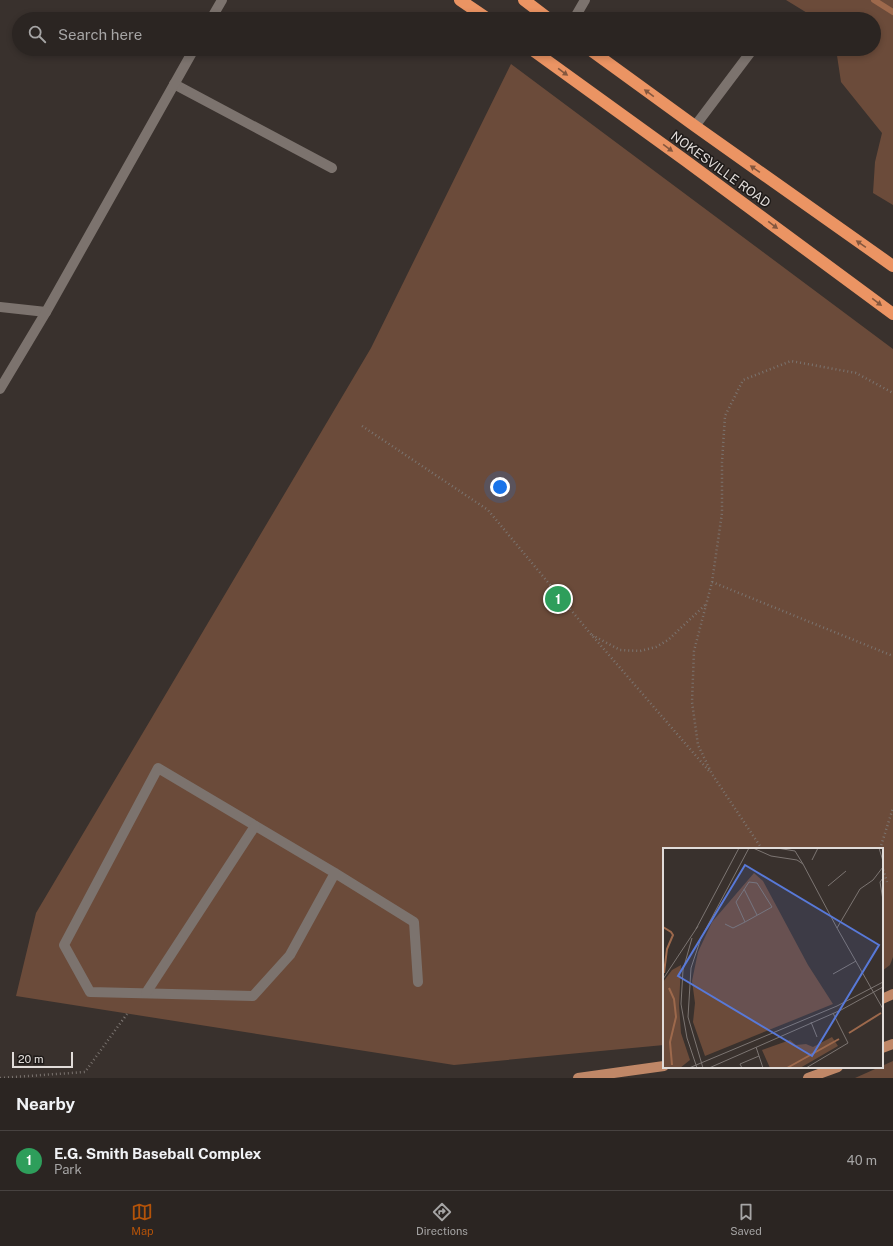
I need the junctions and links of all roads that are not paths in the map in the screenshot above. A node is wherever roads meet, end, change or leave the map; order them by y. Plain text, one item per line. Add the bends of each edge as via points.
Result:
1 (222, 0) edge
2 (460, 0) edge
3 (524, 0) edge
4 (585, 0) edge
5 (216, 12) edge
6 (478, 12) edge
7 (540, 12) edge
8 (578, 12) edge
9 (190, 56) edge
10 (541, 56) edge
11 (600, 56) edge
12 (748, 56) edge
13 (174, 84) junction
14 (695, 126) junction
15 (332, 168) dead end
16 (893, 266) edge
17 (0, 307) edge
18 (46, 312) junction
19 (893, 314) edge
20 (0, 389) edge
21 (255, 826) junction
22 (335, 873) junction
23 (418, 982) dead end
24 (146, 993) junction
25 (893, 994) edge
26 (883, 999) edge
27 (893, 1044) edge
28 (883, 1048) edge
29 (663, 1066) edge
30 (835, 1068) edge
31 (578, 1078) edge
32 (808, 1078) edge

1 - 5 lane
2 - 6 highway
3 - 7 highway
4 - 8 lane
9 - 13 lane
10 -> 19 highway, NOKESVILLE ROAD
14 -> 11 highway, NOKESVILLE ROAD
12 - 14 lane
13 - 15 lane
13 - 18 lane
16 -> 14 highway, NOKESVILLE ROAD
17 - 18 lane
18 - 20 lane
21 - 22 lane
21 - 24 lane
21 - 24 lane via 158,768 64,945 90,992
22 - 23 lane via 414,922
22 - 24 lane via 290,955 253,996
25 - 26 main road
27 - 28 main road
29 - 31 main road
30 - 32 main road

